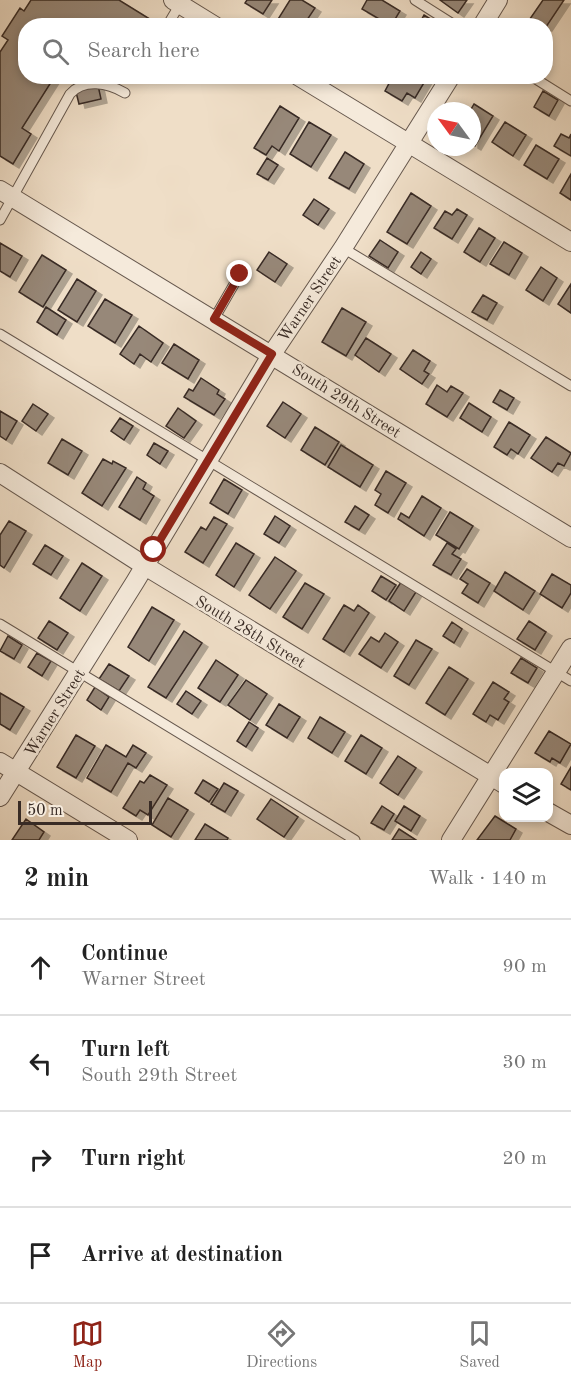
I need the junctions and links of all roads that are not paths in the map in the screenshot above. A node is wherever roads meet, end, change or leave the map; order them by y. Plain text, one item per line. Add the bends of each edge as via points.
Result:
1 (416, 0) edge
2 (498, 0) edge
3 (176, 2) edge
4 (170, 18) edge
5 (202, 18) edge
6 (444, 18) edge
7 (487, 18) edge
8 (94, 84) edge
9 (103, 84) edge
10 (311, 84) edge
11 (446, 84) edge
12 (544, 84) edge
13 (125, 93) dead end
14 (571, 101) edge
15 (409, 144) junction
16 (7, 194) edge
17 (0, 220) edge
18 (571, 242) edge
19 (343, 248) junction
20 (240, 274) dead end
21 (214, 319) junction
22 (0, 334) edge
23 (272, 354) junction
24 (571, 386) edge
25 (208, 461) junction
26 (0, 473) edge
27 (571, 538) edge
28 (145, 566) junction
29 (0, 624) edge
30 (571, 648) edge
31 (80, 672) junction
32 (563, 676) edge
33 (0, 762) edge
34 (16, 771) junction
35 (497, 780) edge
36 (0, 797) edge
37 (553, 814) edge
38 (571, 825) edge
39 (128, 840) edge
40 (355, 840) edge
41 (451, 840) edge

1 - 6 lane
2 - 7 street
3 - 4 lane
3 - 5 street
8 - 16 lane via 75,89 39,151
9 - 13 lane
10 - 15 street
11 - 15 street, Warner Street
12 - 14 lane
15 - 18 street
15 - 19 street, Warner Street
16 - 17 lane
16 - 21 street, South 29th Street
19 - 23 street, Warner Street
19 - 24 lane
20 - 21 lane
21 - 23 street, South 29th Street
22 - 25 lane
23 - 25 street, Warner Street
23 - 27 street, South 29th Street
25 - 28 street, Warner Street
25 - 32 lane
26 - 28 street, South 28th Street
28 - 31 street, Warner Street
28 - 35 street, South 28th Street
29 - 31 lane
30 - 32 street
31 - 34 street, Warner Street
31 - 40 lane
32 - 35 street
33 - 34 street
34 - 36 street, Warner Street
34 - 39 street
35 - 41 street
37 - 38 street

